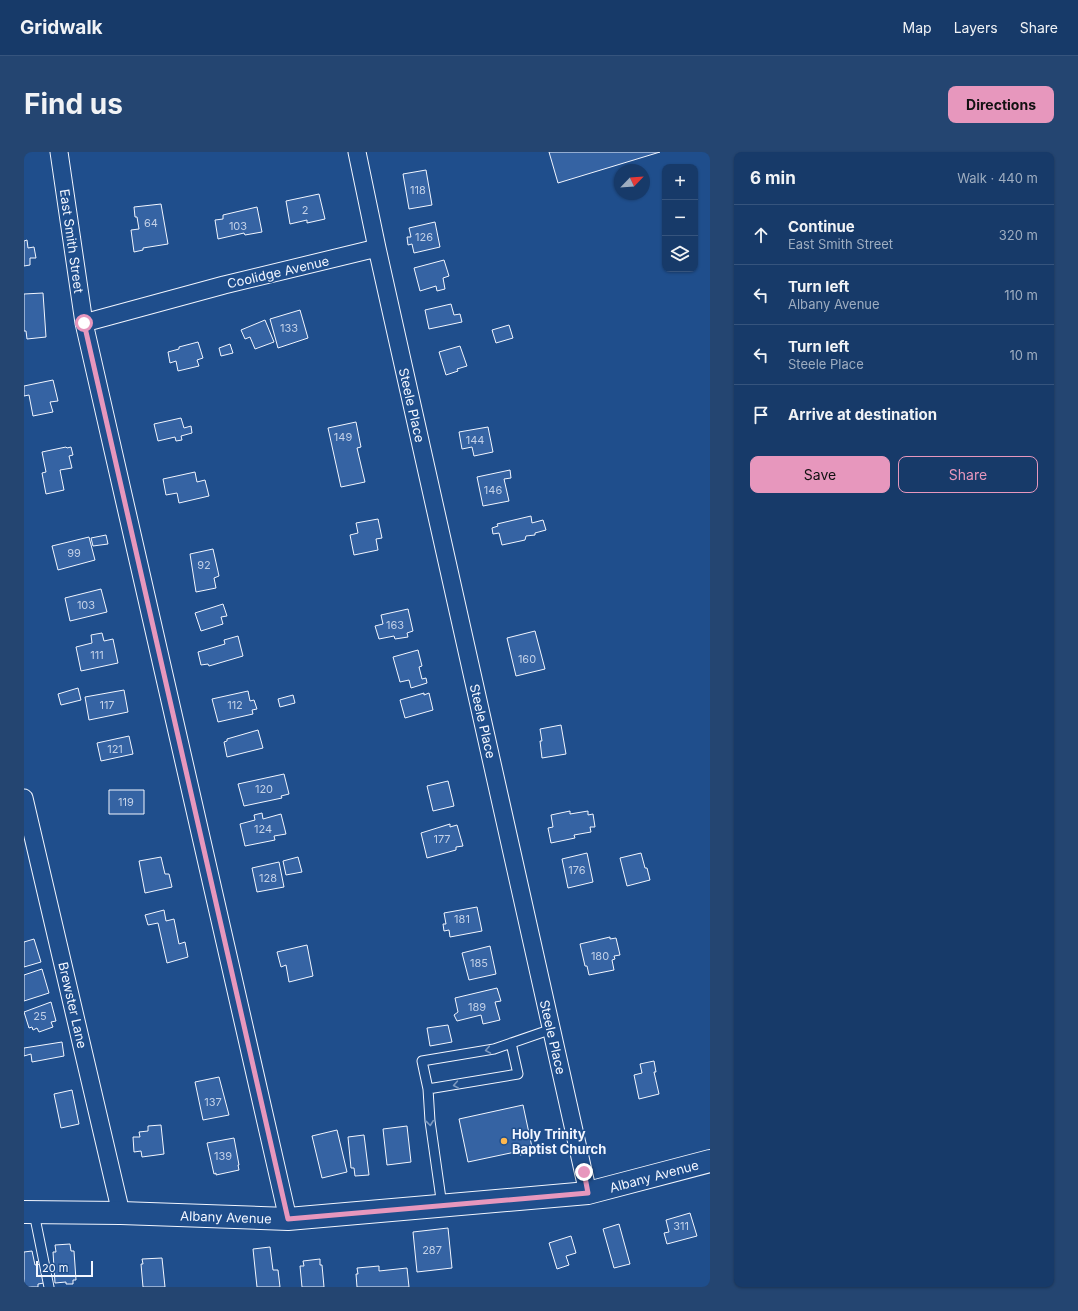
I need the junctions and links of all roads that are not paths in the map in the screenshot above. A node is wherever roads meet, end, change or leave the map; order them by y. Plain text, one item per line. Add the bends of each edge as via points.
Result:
1 (60, 152) edge
2 (357, 152) edge
3 (377, 248) junction
4 (84, 323) junction
5 (24, 798) edge
6 (552, 1029) junction
7 (511, 1043) junction
8 (428, 1090) junction
9 (710, 1161) edge
10 (588, 1193) junction
11 (442, 1206) junction
12 (29, 1213) edge
13 (121, 1213) junction
14 (288, 1219) junction
15 (49, 1287) edge

1 - 4 street, East Smith Street
2 - 3 street
3 - 4 street, Coolidge Avenue via 224,285
3 - 6 street, Steele Place
4 - 14 street, East Smith Street
5 - 13 street, Brewster Lane
6 - 7 lane
6 - 10 street, Steele Place
7 -> 8 lane via 494,1049 422,1061
7 -> 8 lane via 518,1074
8 -> 11 lane
9 - 10 street, Albany Avenue
10 - 11 street, Albany Avenue
11 - 14 street, Albany Avenue
12 - 13 street, Albany Avenue
12 - 15 lane
13 - 14 street, Albany Avenue

